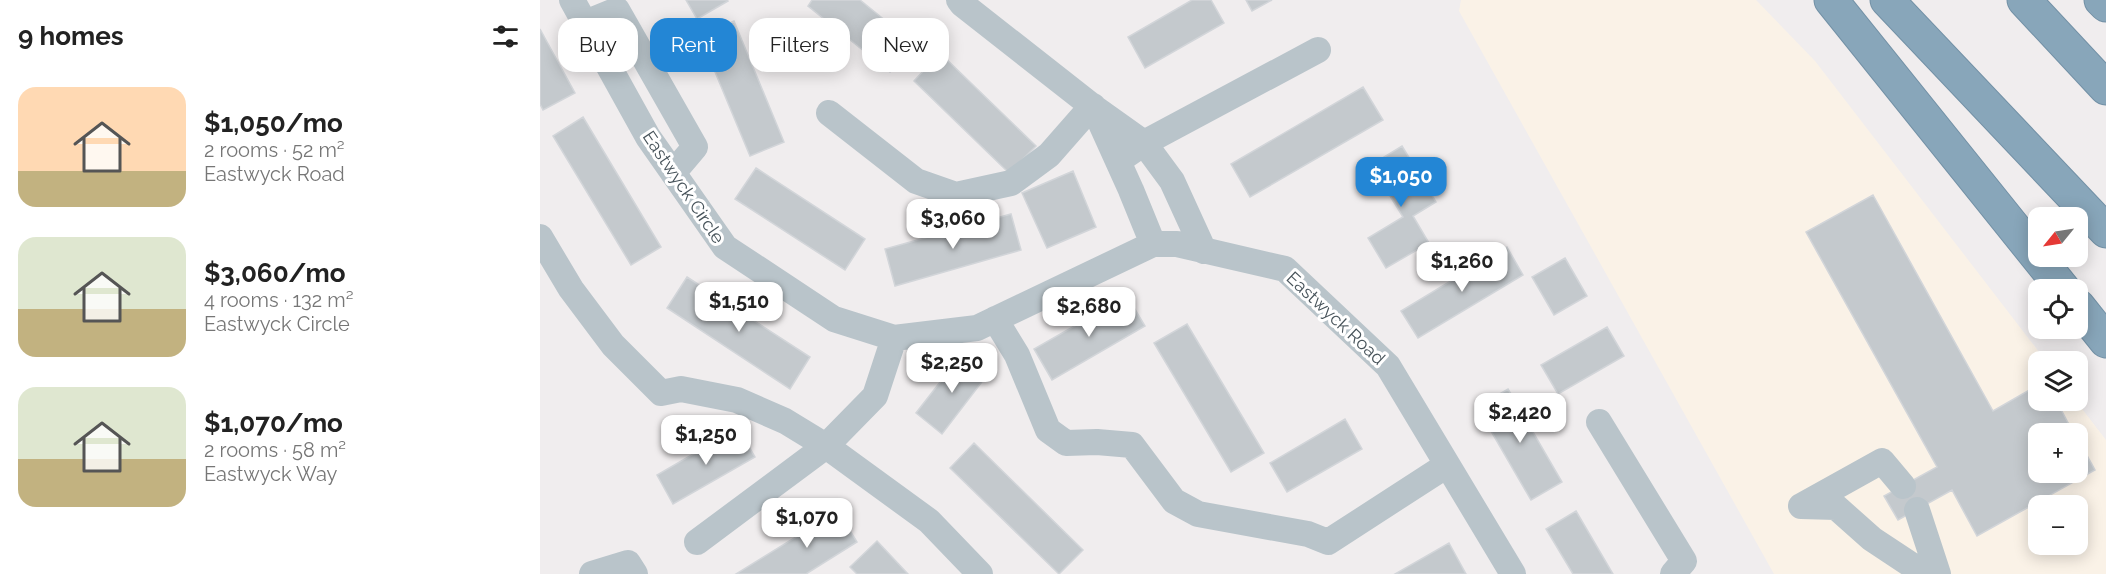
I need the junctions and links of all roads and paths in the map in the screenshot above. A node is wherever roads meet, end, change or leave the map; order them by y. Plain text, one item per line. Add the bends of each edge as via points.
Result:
1 (572, 0) edge
2 (959, 0) edge
3 (1831, 0) edge
4 (1887, 0) edge
5 (2024, 0) edge
6 (2101, 0) edge
7 (2106, 5) edge
8 (582, 18) edge
9 (597, 18) edge
10 (622, 18) edge
11 (638, 47) edge
12 (1318, 50) dead end
13 (612, 72) edge
14 (2106, 88) edge
15 (1092, 106) junction
16 (829, 113) dead end
17 (1144, 143) junction
18 (1118, 161) junction
19 (673, 173) junction
20 (2106, 231) edge
21 (540, 237) edge
22 (1153, 244) junction
23 (1204, 251) junction
24 (2055, 279) edge
25 (995, 319) junction
26 (2088, 319) edge
27 (894, 338) junction
28 (2106, 342) edge
29 (1599, 422) dead end
30 (826, 446) junction
31 (1447, 465) junction
32 (1902, 486) dead end
33 (1917, 510) dead end
34 (697, 542) dead end
35 (592, 574) edge
36 (635, 574) edge
37 (980, 574) edge
38 (1513, 574) edge
39 (1673, 574) edge
40 (1925, 574) edge
41 (1938, 574) edge

1 - 8 street, Eastwyck Circle
2 - 15 street
3 - 24 highway
4 - 20 highway
5 - 14 highway
6 - 7 highway
9 - 10 street via 617,10
11 - 19 street via 695,147
12 - 17 street
13 - 19 street, Eastwyck Circle
15 - 16 street via 1049,155 1011,183 956,195 916,181
15 - 17 street
15 - 18 street
17 - 18 street
17 - 23 street via 1172,181
18 - 22 street
19 - 27 street, Eastwyck Circle via 725,248 834,319
21 - 30 street via 571,289 613,345 661,393 681,388 737,399
22 - 23 street, Eastwyck Road via 1177,244
22 - 25 street, Eastwyck Circle
23 - 31 street, Eastwyck Road via 1285,269 1388,366
25 - 27 street, Eastwyck Circle via 977,328
25 - 31 street via 1017,355 1048,430 1066,443 1132,445 1174,501 1198,514 1308,534 1328,542
26 - 28 highway
27 - 30 street via 875,396
29 - 39 street via 1684,561
30 - 34 street
30 - 37 street via 929,521
31 - 38 street, Eastwyck Road
32 - 40 street via 1882,461 1801,506 1836,507 1872,538
33 - 41 street
35 - 36 street via 628,563

